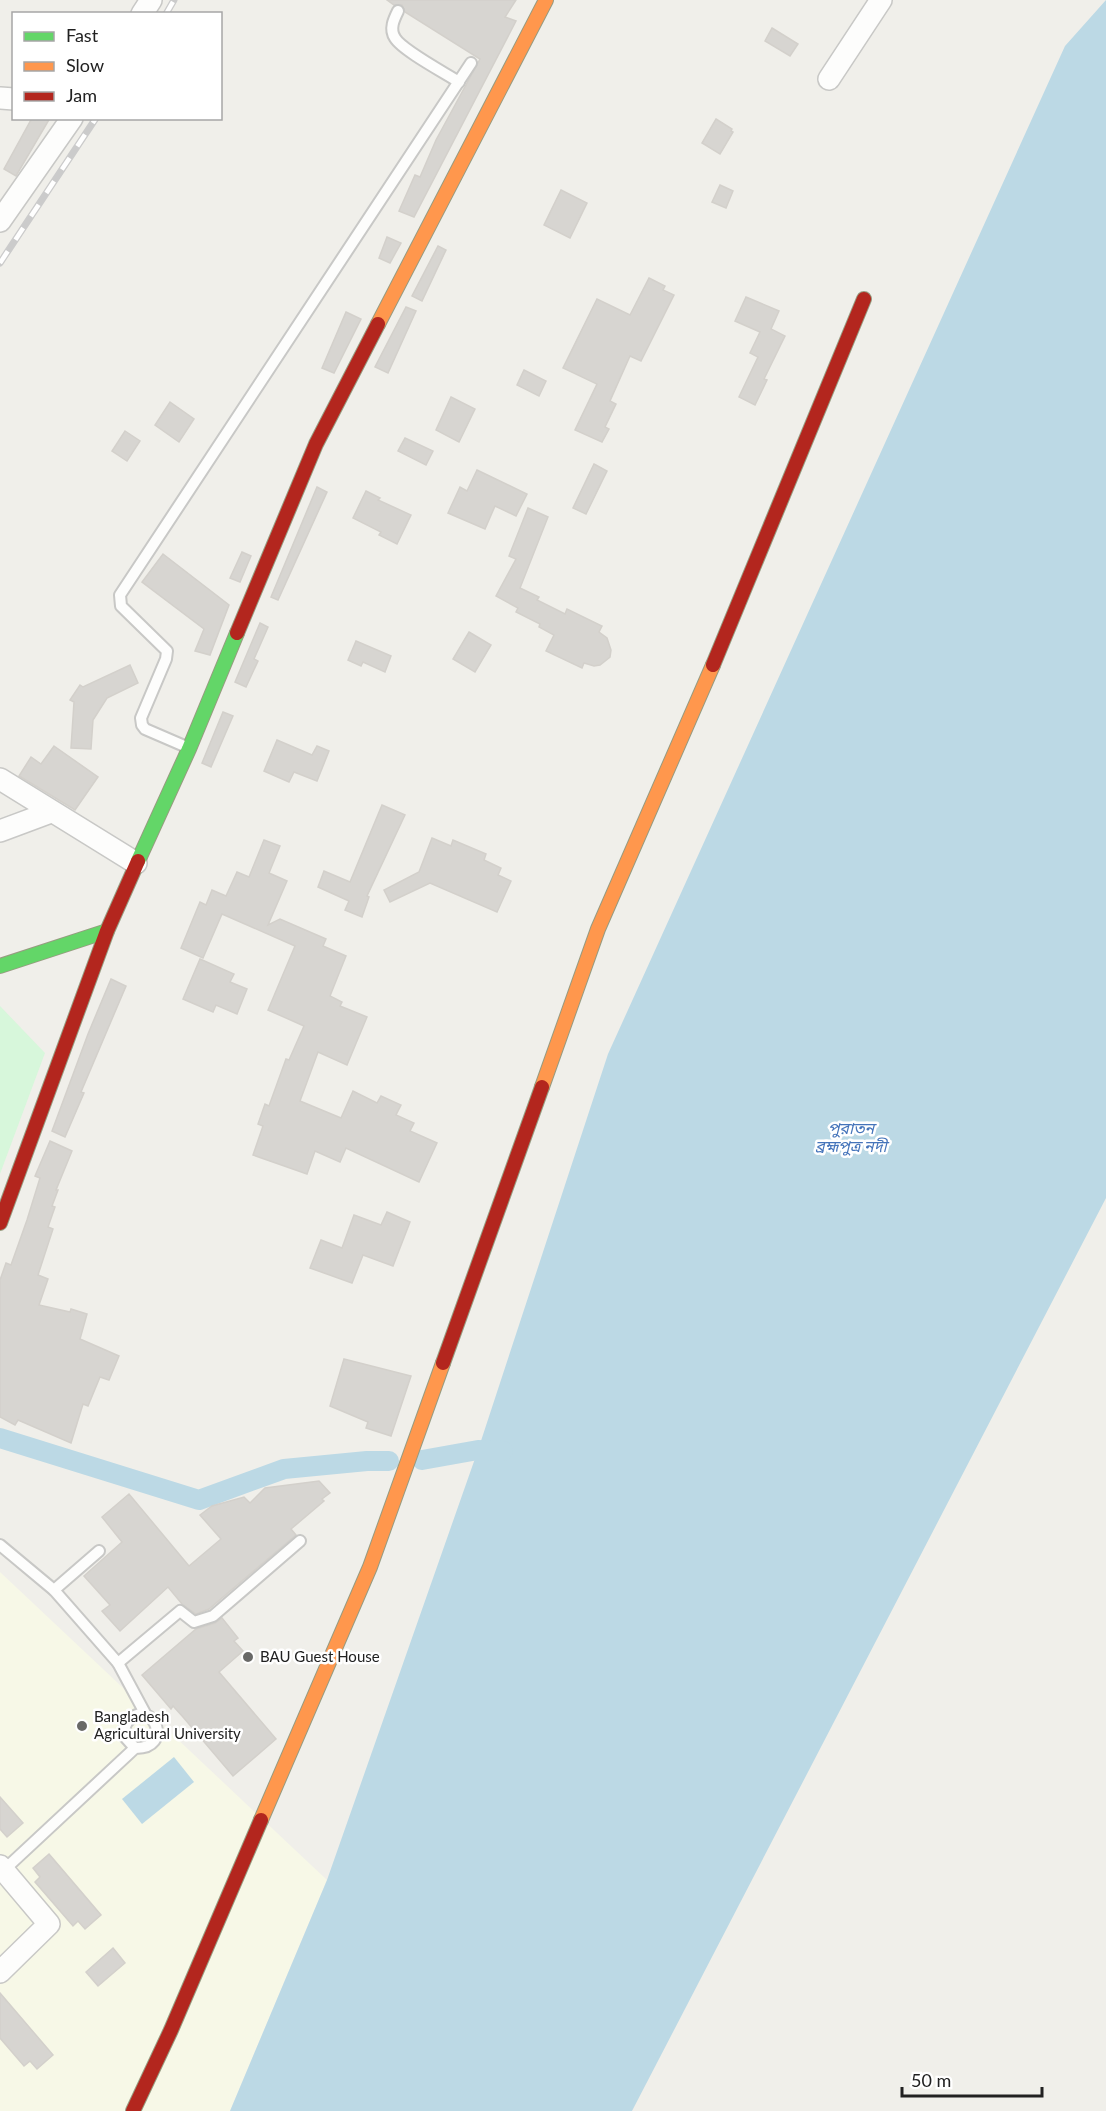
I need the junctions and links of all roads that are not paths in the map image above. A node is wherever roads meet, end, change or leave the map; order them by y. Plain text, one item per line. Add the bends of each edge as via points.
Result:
1 (546, 0) edge
2 (881, 0) edge
3 (398, 11) dead end
4 (471, 63) dead end
5 (829, 79) dead end
6 (459, 82) junction
7 (71, 120) edge
8 (0, 220) edge
9 (864, 299) dead end
10 (189, 748) junction
11 (0, 779) edge
12 (51, 813) junction
13 (0, 831) edge
14 (136, 863) junction
15 (107, 931) junction
16 (0, 966) edge
17 (0, 1223) edge
18 (300, 1541) dead end
19 (0, 1545) edge
20 (99, 1551) dead end
21 (54, 1590) junction
22 (118, 1663) junction
23 (146, 1715) junction
24 (135, 1748) junction
25 (2, 1868) edge
26 (0, 1972) edge
27 (133, 2111) edge

1 - 10 street via 316,444
2 - 5 street
3 - 6 lane via 392,27 394,38
4 - 6 lane
6 - 10 lane via 120,595 121,606 167,651 141,718 142,725
7 - 8 street
9 - 27 street via 697,703 598,929 370,1567
10 - 14 street
11 - 12 street
12 - 13 street
12 - 14 street
14 - 15 street
15 - 16 street
15 - 17 street
18 - 22 lane via 213,1616 194,1622 180,1611
19 - 21 lane
20 - 21 lane
21 - 22 lane
22 - 23 lane
23 - 24 lane via 131,1717 126,1723 125,1737
23 - 24 lane via 156,1726 155,1740
24 - 25 lane
25 - 26 street via 49,1924

